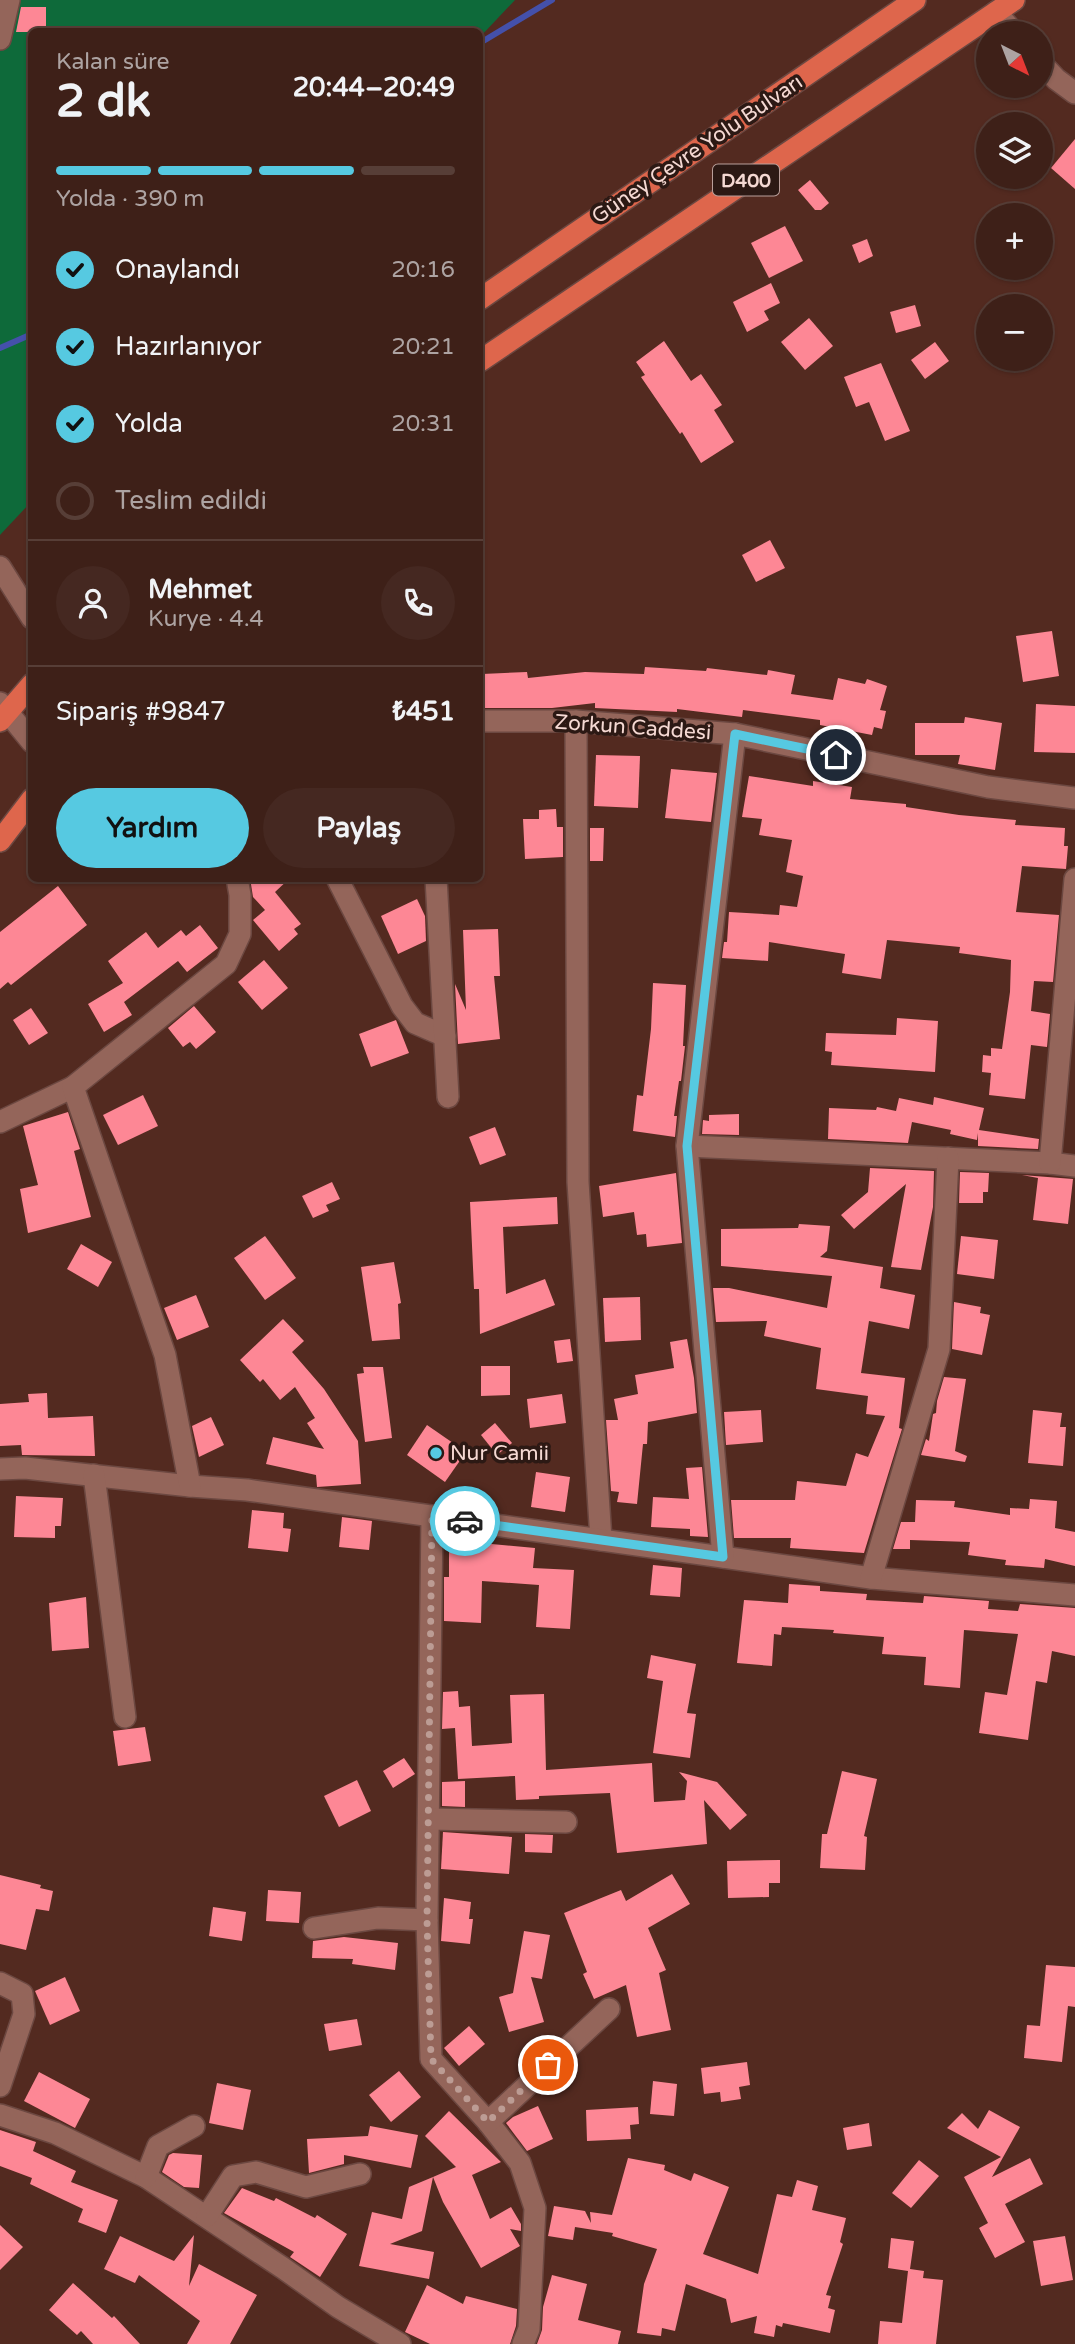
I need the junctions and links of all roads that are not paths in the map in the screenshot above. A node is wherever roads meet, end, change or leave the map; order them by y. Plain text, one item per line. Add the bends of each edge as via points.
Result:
1 (9, 0) edge
2 (915, 0) edge
3 (1005, 6) edge
4 (0, 39) edge
5 (1054, 77) edge
6 (1075, 93) edge
7 (483, 297) edge
8 (483, 359) edge
9 (0, 567) edge
10 (28, 612) edge
11 (28, 688) edge
12 (2, 712) edge
13 (483, 721) edge
14 (576, 721) junction
15 (735, 734) junction
16 (28, 738) edge
17 (1075, 798) edge
18 (28, 804) edge
19 (0, 841) edge
20 (1075, 879) edge
21 (238, 882) edge
22 (339, 882) edge
23 (436, 882) edge
24 (445, 1036) junction
25 (73, 1087) junction
26 (448, 1097) dead end
27 (0, 1122) edge
28 (687, 1146) junction
29 (948, 1158) junction
30 (1050, 1163) junction
31 (1075, 1166) edge
32 (0, 1469) edge
33 (94, 1475) junction
34 (190, 1486) junction
35 (432, 1516) junction
36 (601, 1540) junction
37 (723, 1557) junction
38 (871, 1578) junction
39 (1075, 1595) edge
40 (125, 1717) dead end
41 (429, 1819) junction
42 (566, 1822) dead end
43 (427, 1920) junction
44 (314, 1928) dead end
45 (0, 1983) edge
46 (609, 2009) dead end
47 (0, 2086) edge
48 (0, 2115) edge
49 (488, 2122) junction
50 (194, 2126) dead end
51 (360, 2174) dead end
52 (146, 2178) junction
53 (207, 2216) junction
54 (400, 2344) edge
55 (523, 2344) edge

1 - 4 street
2 - 7 highway, Güney Çevre Yolu Bulvarı / D400
3 - 8 highway, D400
5 - 6 street
9 - 10 street
11 - 12 highway
12 - 16 street
13 - 14 street, Zorkun Caddesi
14 - 15 street, Zorkun Caddesi
14 - 36 street via 579,1182
15 - 17 street, Zorkun Caddesi via 988,787
15 - 28 street
18 - 19 highway
20 - 30 street
21 - 25 street via 240,934 226,964
22 - 24 street via 402,1006 415,1023
23 - 24 street
24 - 26 street
25 - 27 street
25 - 34 street via 165,1355
28 - 29 street
28 - 37 street
29 - 30 street
29 - 38 street via 939,1349
30 - 31 street
32 - 33 street
33 - 34 street
33 - 40 street
34 - 35 street
35 - 36 street
35 - 41 street
36 - 37 street
37 - 38 street
38 - 39 street
41 - 42 street
41 - 43 street
43 - 44 street via 378,1918
43 - 49 street via 431,2059
45 - 47 street via 22,1994 24,2014
46 - 49 street
48 - 52 street via 55,2133
49 - 55 street via 520,2163 535,2208 529,2329
50 - 52 street via 158,2146
51 - 53 street via 306,2187 256,2172 233,2176
52 - 53 street
53 - 54 street

